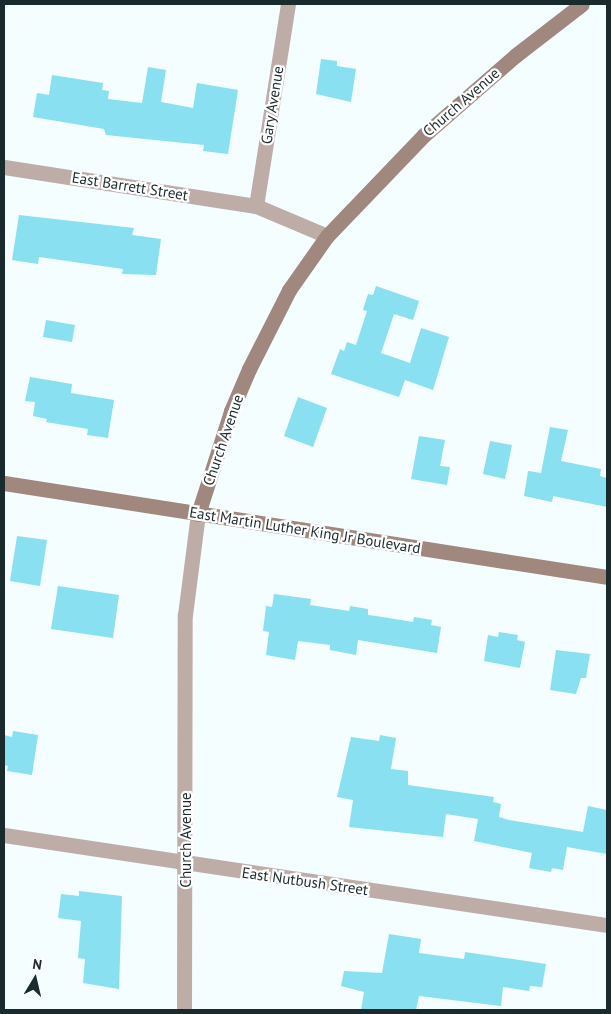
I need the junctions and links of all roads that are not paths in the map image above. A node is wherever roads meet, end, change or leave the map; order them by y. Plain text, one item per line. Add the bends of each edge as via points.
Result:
1 (288, 4) edge
2 (582, 4) edge
3 (4, 167) edge
4 (256, 206) junction
5 (327, 236) junction
6 (4, 483) edge
7 (198, 514) junction
8 (607, 577) edge
9 (4, 835) edge
10 (187, 864) junction
11 (607, 925) edge
12 (184, 1010) edge

1 - 4 street, Gary Avenue
2 - 5 main road, Church Avenue via 516,55 424,135
3 - 4 street, East Barrett Street
4 - 5 street, East Barrett Street
5 - 7 main road, Church Avenue via 289,290 249,368
6 - 7 main road, East Martin Luther King Jr Boulevard
7 - 8 main road, East Martin Luther King Jr Boulevard
7 - 10 street, Church Avenue via 185,615
9 - 10 street, East Nutbush Street
10 - 11 street, East Nutbush Street
10 - 12 street, Church Avenue

